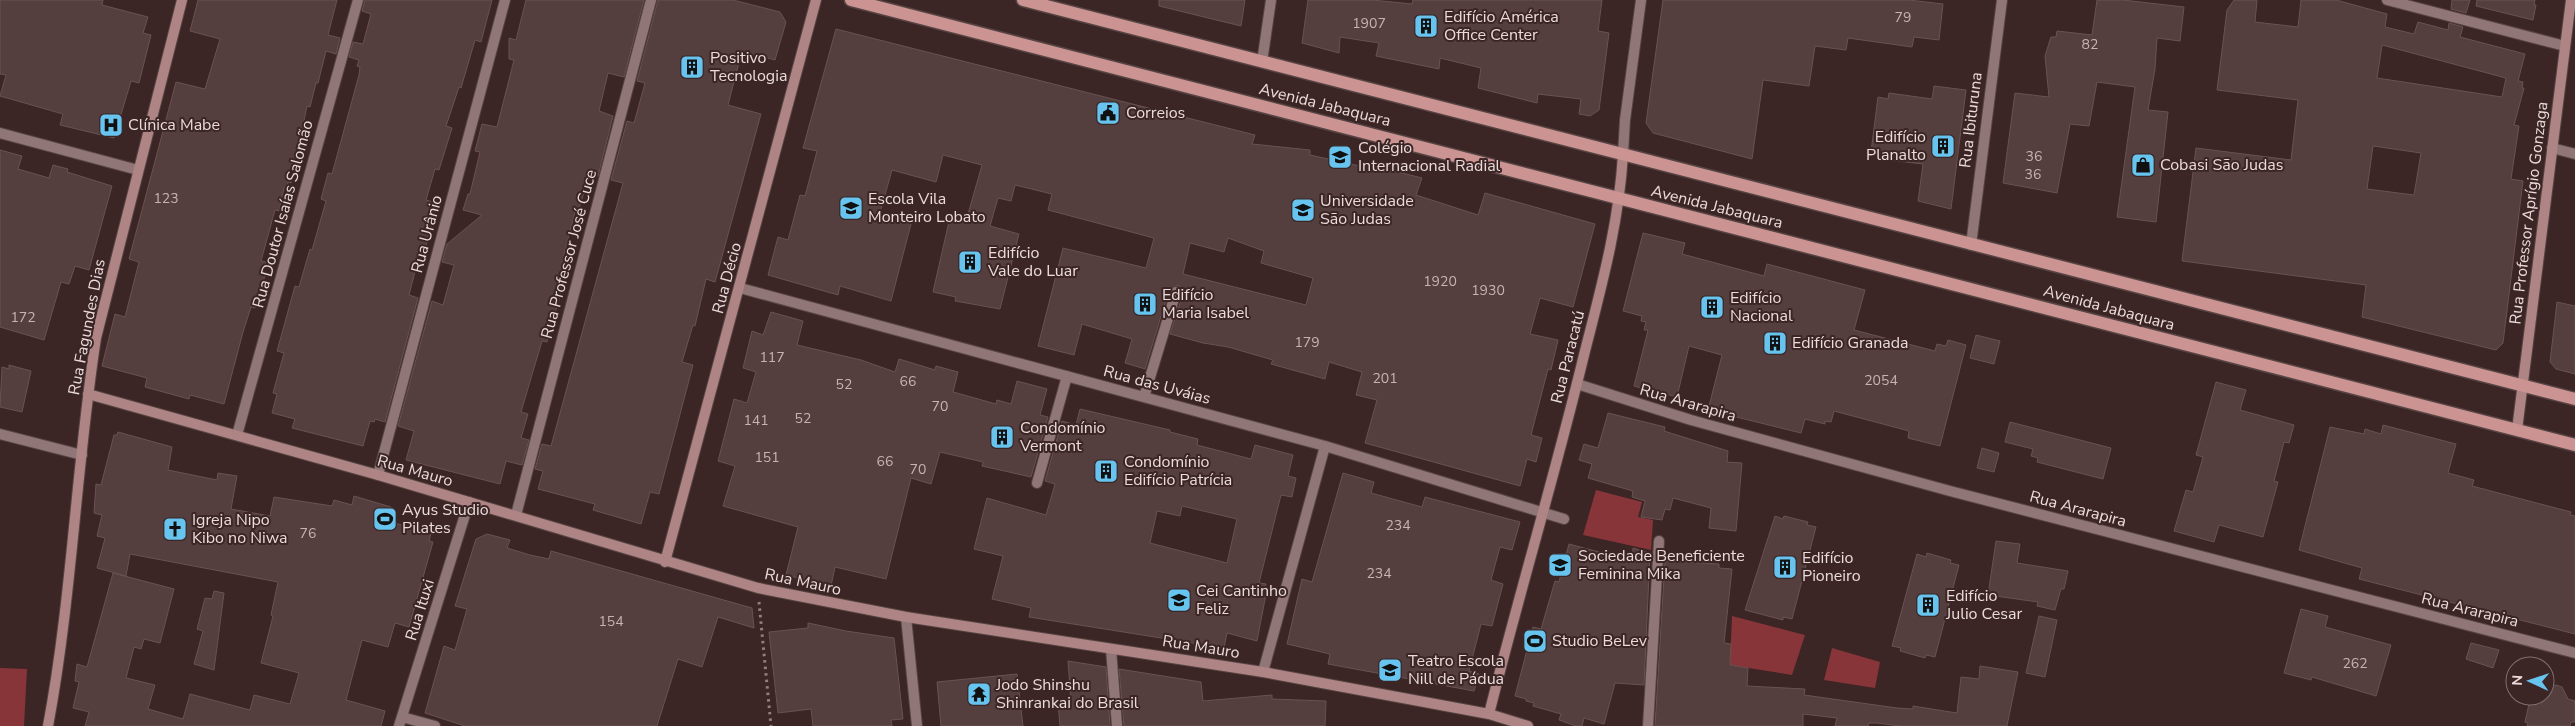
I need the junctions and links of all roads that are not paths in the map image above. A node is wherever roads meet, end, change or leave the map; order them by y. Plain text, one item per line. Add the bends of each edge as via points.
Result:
1 (182, 0) edge
2 (358, 0) edge
3 (505, 0) edge
4 (651, 0) edge
5 (816, 0) edge
6 (851, 0) edge
7 (1023, 0) edge
8 (1271, 0) edge
9 (1641, 0) edge
10 (2002, 0) edge
11 (2387, 0) edge
12 (2571, 0) edge
13 (2565, 46) junction
14 (1262, 62) junction
15 (0, 133) edge
16 (2552, 148) junction
17 (1623, 154) junction
18 (2575, 154) edge
19 (138, 170) junction
20 (1620, 198) junction
21 (1971, 245) junction
22 (740, 288) junction
23 (1176, 292) dead end
24 (1067, 376) junction
25 (1577, 384) junction
26 (2521, 384) junction
27 (88, 394) junction
28 (1144, 397) junction
29 (2575, 399) edge
30 (2517, 430) junction
31 (0, 434) edge
32 (238, 435) junction
33 (2575, 445) edge
34 (1325, 446) junction
35 (82, 455) junction
36 (378, 476) junction
37 (1037, 483) dead end
38 (469, 502) junction
39 (1543, 512) junction
40 (516, 515) junction
41 (1564, 519) dead end
42 (1659, 541) dead end
43 (665, 562) junction
44 (906, 617) junction
45 (1111, 649) junction
46 (2575, 653) edge
47 (1263, 672) junction
48 (1489, 714) junction
49 (400, 721) edge
50 (1504, 722) edge
51 (48, 726) edge
52 (435, 726) edge
53 (916, 726) edge
54 (1117, 726) edge
55 (1528, 726) edge
56 (1648, 726) edge

1 - 19 street, Rua Fagundes Dias
2 - 32 street, Rua Doutor Isaías Salomão
3 - 36 street, Rua Urânio
4 - 40 street, Rua Professor José Cuce
5 - 22 street, Rua Décio
6 - 20 main road, Avenida Jabaquara
7 - 14 main road, Avenida Jabaquara
8 - 14 street
9 - 17 street, Rua Paracatú
10 - 21 street, Rua Ibituruna
11 - 13 street
12 - 13 street, Rua Professor Aprígio Gonzaga
13 - 16 street, Rua Professor Aprígio Gonzaga
14 - 17 main road, Avenida Jabaquara
15 - 19 street
16 - 18 street
16 - 26 street, Rua Professor Aprígio Gonzaga
17 - 20 street, Rua Paracatú
17 - 21 main road, Avenida Jabaquara
19 - 27 street, Rua Fagundes Dias via 96,338
20 - 25 street, Rua Paracatú
20 - 30 main road, Avenida Jabaquara
21 - 26 main road, Avenida Jabaquara
22 - 24 street, Rua das Uváias
22 - 43 street, Rua Décio
23 - 28 street
24 - 28 street, Rua das Uváias
24 - 37 street
25 - 39 street, Rua Paracatú
25 - 46 street, Rua Ararapira via 1691,420 1950,491
26 - 29 main road, Avenida Jabaquara
26 - 30 street, Rua Professor Aprígio Gonzaga
27 - 32 street, Rua Mauro
27 - 35 street, Rua Fagundes Dias
28 - 34 street, Rua das Uváias
30 - 33 main road, Avenida Jabaquara
31 - 35 street
32 - 36 street, Rua Mauro
34 - 39 street, Rua das Uváias
34 - 47 street
35 - 51 street, Rua Fagundes Dias via 66,606
36 - 38 street, Rua Mauro
38 - 40 street, Rua Mauro
38 - 49 street, Rua Ituxi
39 - 41 street, Rua das Uváias
39 - 48 street, Rua Paracatú
40 - 43 street, Rua Mauro
42 - 56 street
43 - 44 street, Rua Mauro via 758,588
44 - 45 street, Rua Mauro
44 - 53 street
45 - 47 street, Rua Mauro
45 - 54 street
47 - 48 street, Rua Mauro
48 - 50 street, Rua Mauro
49 - 52 street
50 - 55 street, Rua Mauro

